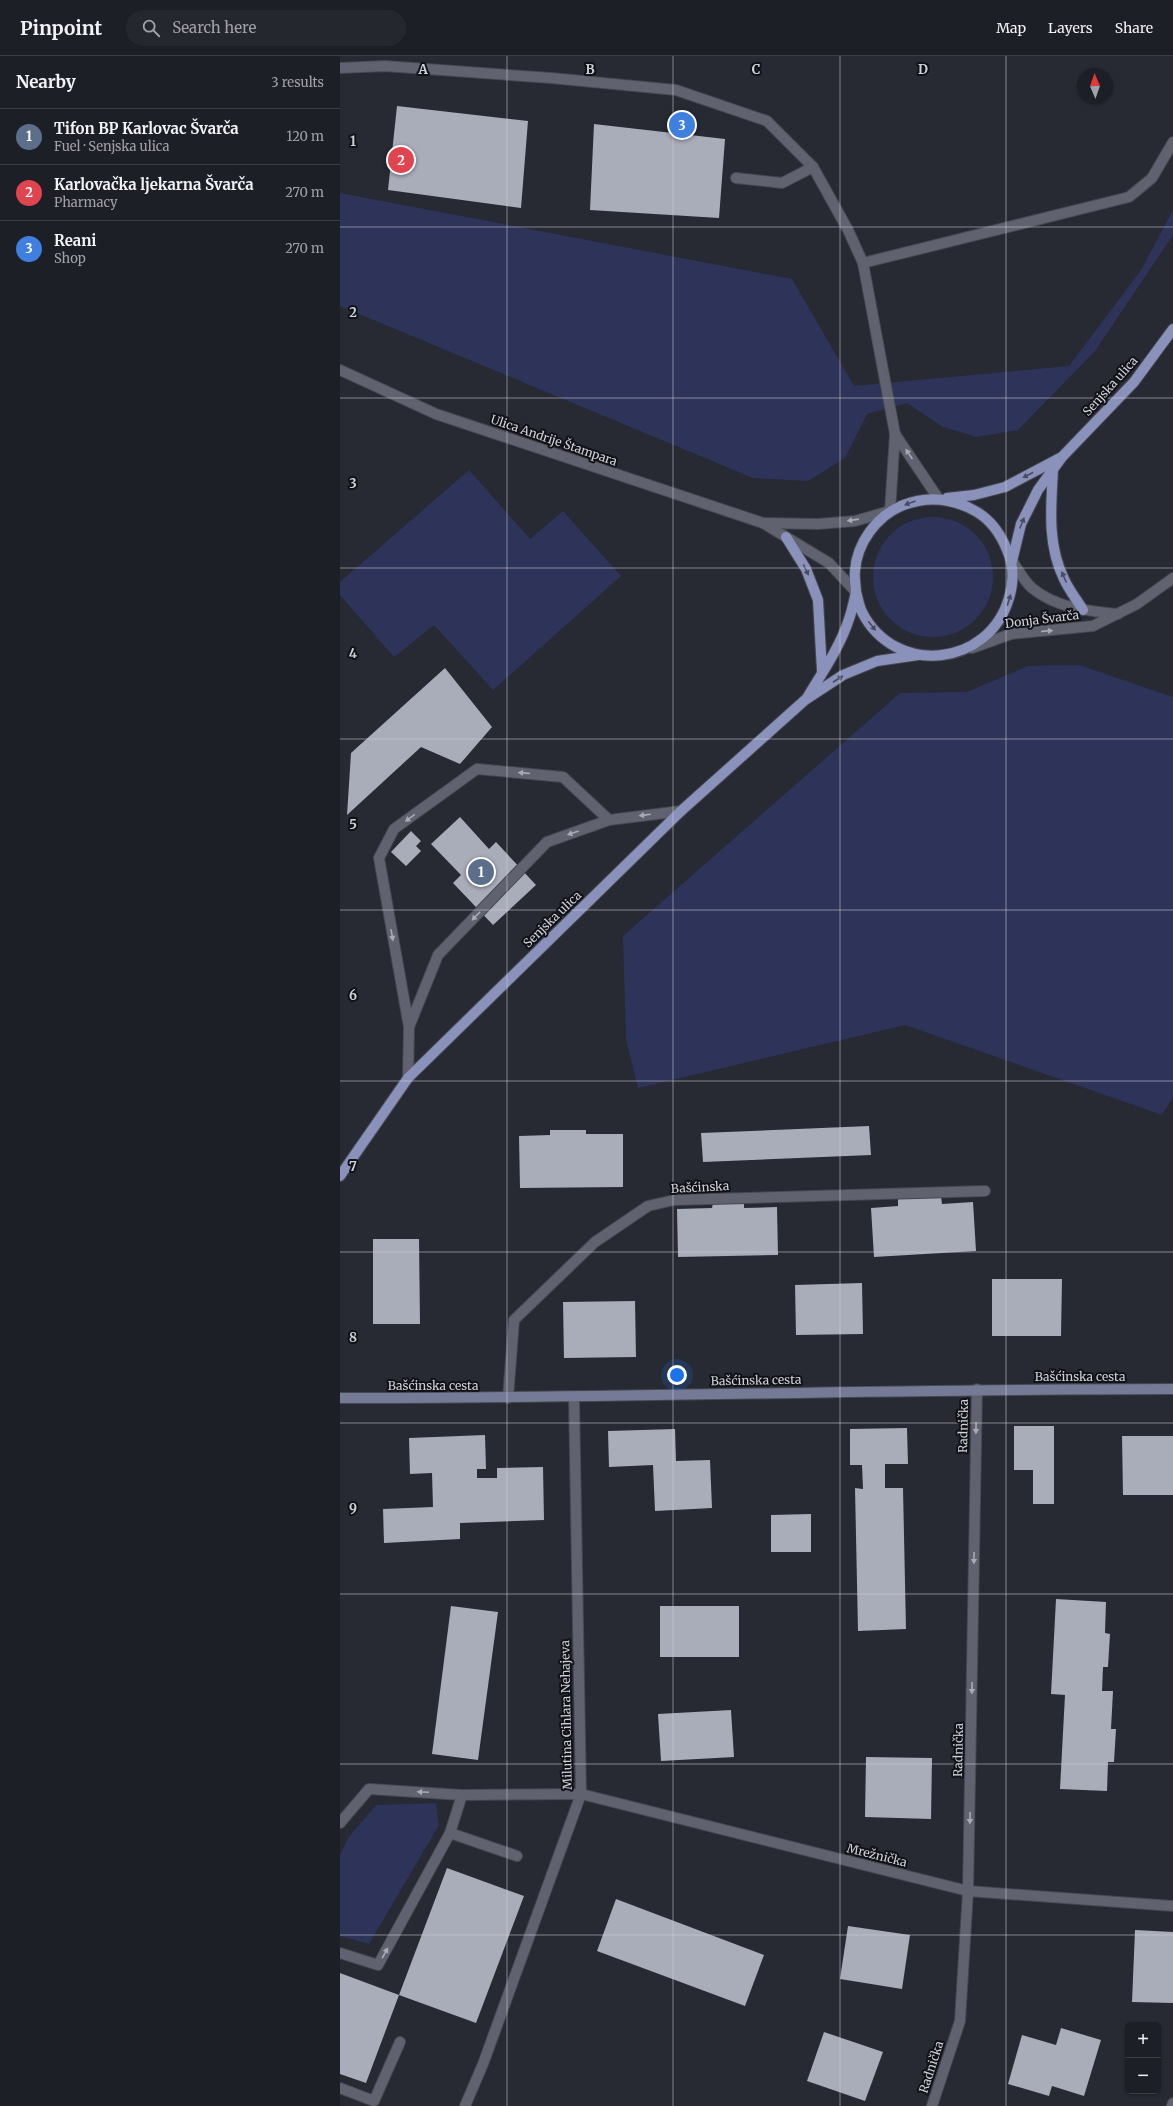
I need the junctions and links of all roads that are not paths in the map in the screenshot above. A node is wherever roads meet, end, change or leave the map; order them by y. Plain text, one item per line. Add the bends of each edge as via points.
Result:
1 (340, 68) edge
2 (1173, 142) edge
3 (813, 167) junction
4 (736, 178) dead end
5 (863, 263) junction
6 (1173, 329) edge
7 (340, 370) edge
8 (895, 434) junction
9 (1062, 457) junction
10 (1053, 469) junction
11 (938, 498) junction
12 (890, 511) junction
13 (763, 523) junction
14 (786, 537) junction
15 (1012, 561) junction
16 (1173, 578) edge
17 (856, 592) junction
18 (1083, 610) junction
19 (1118, 614) junction
20 (969, 648) junction
21 (918, 655) junction
22 (822, 671) junction
23 (805, 700) junction
24 (681, 810) junction
25 (609, 820) junction
26 (409, 1027) junction
27 (408, 1078) junction
28 (340, 1176) edge
29 (985, 1191) dead end
30 (977, 1389) junction
31 (1173, 1389) edge
32 (340, 1398) edge
33 (508, 1398) junction
34 (574, 1398) junction
35 (462, 1794) junction
36 (581, 1794) junction
37 (340, 1823) edge
38 (450, 1834) junction
39 (517, 1856) dead end
40 (968, 1891) junction
41 (1173, 1906) edge
42 (340, 1953) edge
43 (400, 2042) dead end
44 (340, 2088) edge
45 (1173, 2103) edge
46 (465, 2106) edge
47 (932, 2106) edge
48 (1172, 2106) edge

1 - 3 street via 385,66 676,90 767,121
2 - 5 street via 1152,178 1129,197
3 - 4 street via 782,184
3 - 5 street via 846,226
5 - 8 street
6 - 9 main road, Senjska ulica via 1134,382
7 - 13 street, Ulica Andrije Štampara via 436,414
11 -> 8 street
8 - 12 street
9 - 10 main road, Senjska ulica
9 -> 11 main road, Senjska ulica via 1005,487 974,495
15 -> 10 main road, Senjska ulica via 1021,524 1038,490
18 -> 10 main road via 1064,579 1052,541 1050,513
11 -> 12 main road, Senjska ulica via 913,501
11 - 15 main road via 962,504 984,516 1001,536
12 -> 13 street, Ulica Andrije Štampara via 855,521 818,524
12 - 17 main road, Senjska ulica via 872,528 860,550 855,570
13 - 14 street, Ulica Andrije Štampara
14 - 17 street, Ulica Andrije Štampara via 829,563
14 -> 22 main road via 806,569 818,600
15 - 18 street, Donja Švarča via 1032,588 1059,604
20 -> 15 main road via 990,634 1005,613 1013,587
16 - 19 street, Donja Švarča via 1137,604
17 -> 21 main road via 862,612 874,629 894,646
17 - 22 main road, Senjska ulica via 849,620 836,650
18 - 19 street, Donja Švarča
20 -> 19 street, Donja Švarča via 1010,634 1093,626
20 - 21 main road via 944,656
23 -> 21 main road, Senjska ulica via 843,675 877,661
22 - 23 main road, Senjska ulica
23 - 24 main road, Senjska ulica
24 -> 25 street
24 - 27 main road, Senjska ulica
25 -> 26 street via 547,842 536,853 438,955
25 -> 26 street via 563,777 477,770 394,829 378,858
26 - 27 street
27 - 28 main road, Senjska ulica
29 - 33 street, Bašćinska via 674,1200 648,1206 595,1242 514,1320
30 - 31 street, Bašćinska cesta
30 - 34 street, Bašćinska cesta
30 -> 40 street, Radnička
32 - 33 street, Bašćinska cesta
33 - 34 street, Bašćinska cesta
34 - 36 street, Milutina Cihlara Nehajeva
35 - 36 street, Mrežnička
35 -> 37 street, Mrežnička via 369,1789
35 - 38 street
36 - 40 street, Mrežnička
36 - 46 street, Milutina Cihlara Nehajeva via 483,2064
38 - 39 street
42 -> 38 street via 378,1965
40 - 41 street, Mrežnička
40 - 47 street, Radnička via 960,2021
43 - 44 street via 374,2101
45 - 48 street

